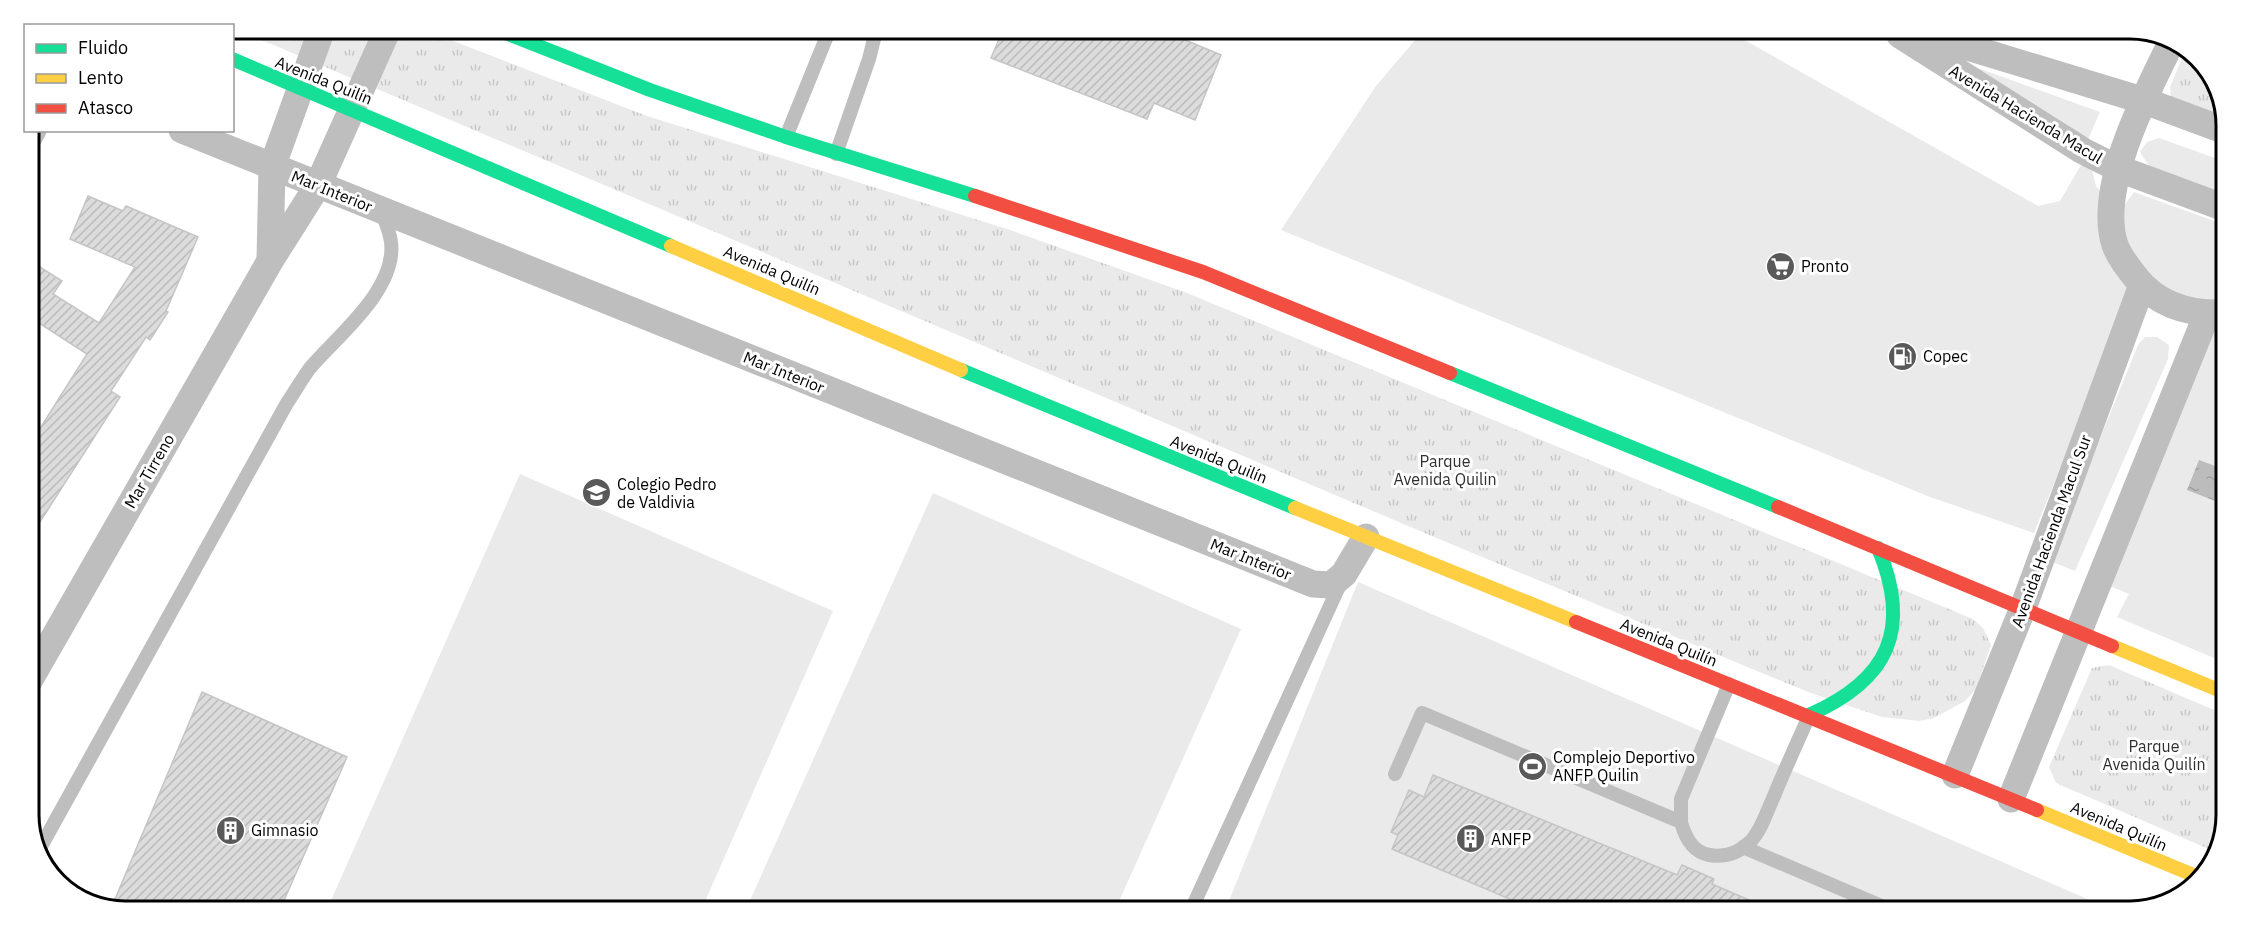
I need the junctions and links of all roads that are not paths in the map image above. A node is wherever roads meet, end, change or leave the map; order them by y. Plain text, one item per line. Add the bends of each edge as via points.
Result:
1 (318, 39) edge
2 (384, 39) edge
3 (521, 39) edge
4 (827, 39) edge
5 (874, 39) edge
6 (1906, 39) edge
7 (1943, 39) edge
8 (1992, 39) edge
9 (2168, 49) edge
10 (2004, 57) junction
11 (234, 60) edge
12 (300, 88) junction
13 (2145, 101) junction
14 (354, 110) junction
15 (2216, 127) edge
16 (187, 132) edge
17 (786, 137) junction
18 (836, 154) junction
19 (272, 167) junction
20 (2117, 168) junction
21 (318, 185) junction
22 (2216, 205) edge
23 (381, 210) junction
24 (270, 261) junction
25 (2142, 285) junction
26 (2216, 313) edge
27 (1366, 537) junction
28 (1878, 548) junction
29 (1344, 574) junction
30 (2023, 608) junction
31 (2080, 632) junction
32 (39, 664) edge
33 (1730, 684) junction
34 (2216, 689) edge
35 (1809, 715) junction
36 (1395, 774) dead end
37 (1955, 775) junction
38 (2011, 799) junction
39 (1681, 822) junction
40 (43, 841) edge
41 (1743, 847) junction
42 (2192, 875) edge
43 (1195, 901) edge
44 (1870, 901) edge

1 - 12 street, Mar Tirreno
2 - 14 street, Mar Tirreno
3 - 17 main road via 650,90
4 - 17 lane
5 - 18 lane
6 - 20 street, Avenida Hacienda Macul via 2082,151
7 - 10 street, Avenida Hacienda Macul
8 - 10 street
9 - 13 street
10 - 13 street, Avenida Hacienda Macul
11 - 12 main road, Avenida Quilín
12 - 14 main road, Avenida Quilín
12 - 19 street, Mar Tirreno
13 - 15 street, Avenida Hacienda Macul
13 - 20 street
14 - 21 street, Mar Tirreno
14 - 27 main road, Avenida Quilín via 1034,401
16 - 19 street, Mar Interior
17 - 18 main road
18 - 28 main road via 1203,272
19 - 21 street, Mar Interior
19 - 24 street, Mar Tirreno
20 - 22 street, Avenida Hacienda Macul
20 - 25 street via 2112,205 2115,243 2123,262
21 - 23 street, Mar Interior
21 - 24 street, Mar Tirreno
23 - 29 street, Mar Interior via 1313,584 1331,585
23 - 40 lane via 392,244 380,285 360,317 310,368 287,403
24 - 32 street, Mar Tirreno
25 - 26 street via 2160,301 2186,311
25 - 30 street, Avenida Hacienda Macul Sur
26 - 31 street via 2154,440
27 - 29 street
27 - 33 main road, Avenida Quilín
28 - 30 main road
28 - 35 main road via 1887,564 1895,600 1889,642 1882,659 1859,689
29 - 43 lane
30 - 31 main road
30 - 37 street, Avenida Hacienda Macul Sur
31 - 34 main road
31 - 38 street
33 - 35 main road, Avenida Quilín
33 - 39 lane via 1681,799
35 - 37 main road, Avenida Quilín
35 - 41 lane via 1760,828
36 - 39 lane via 1422,714
37 - 38 main road, Avenida Quilín
38 - 42 main road, Avenida Quilín
39 - 41 lane via 1684,835 1707,855 1733,854
41 - 44 lane

